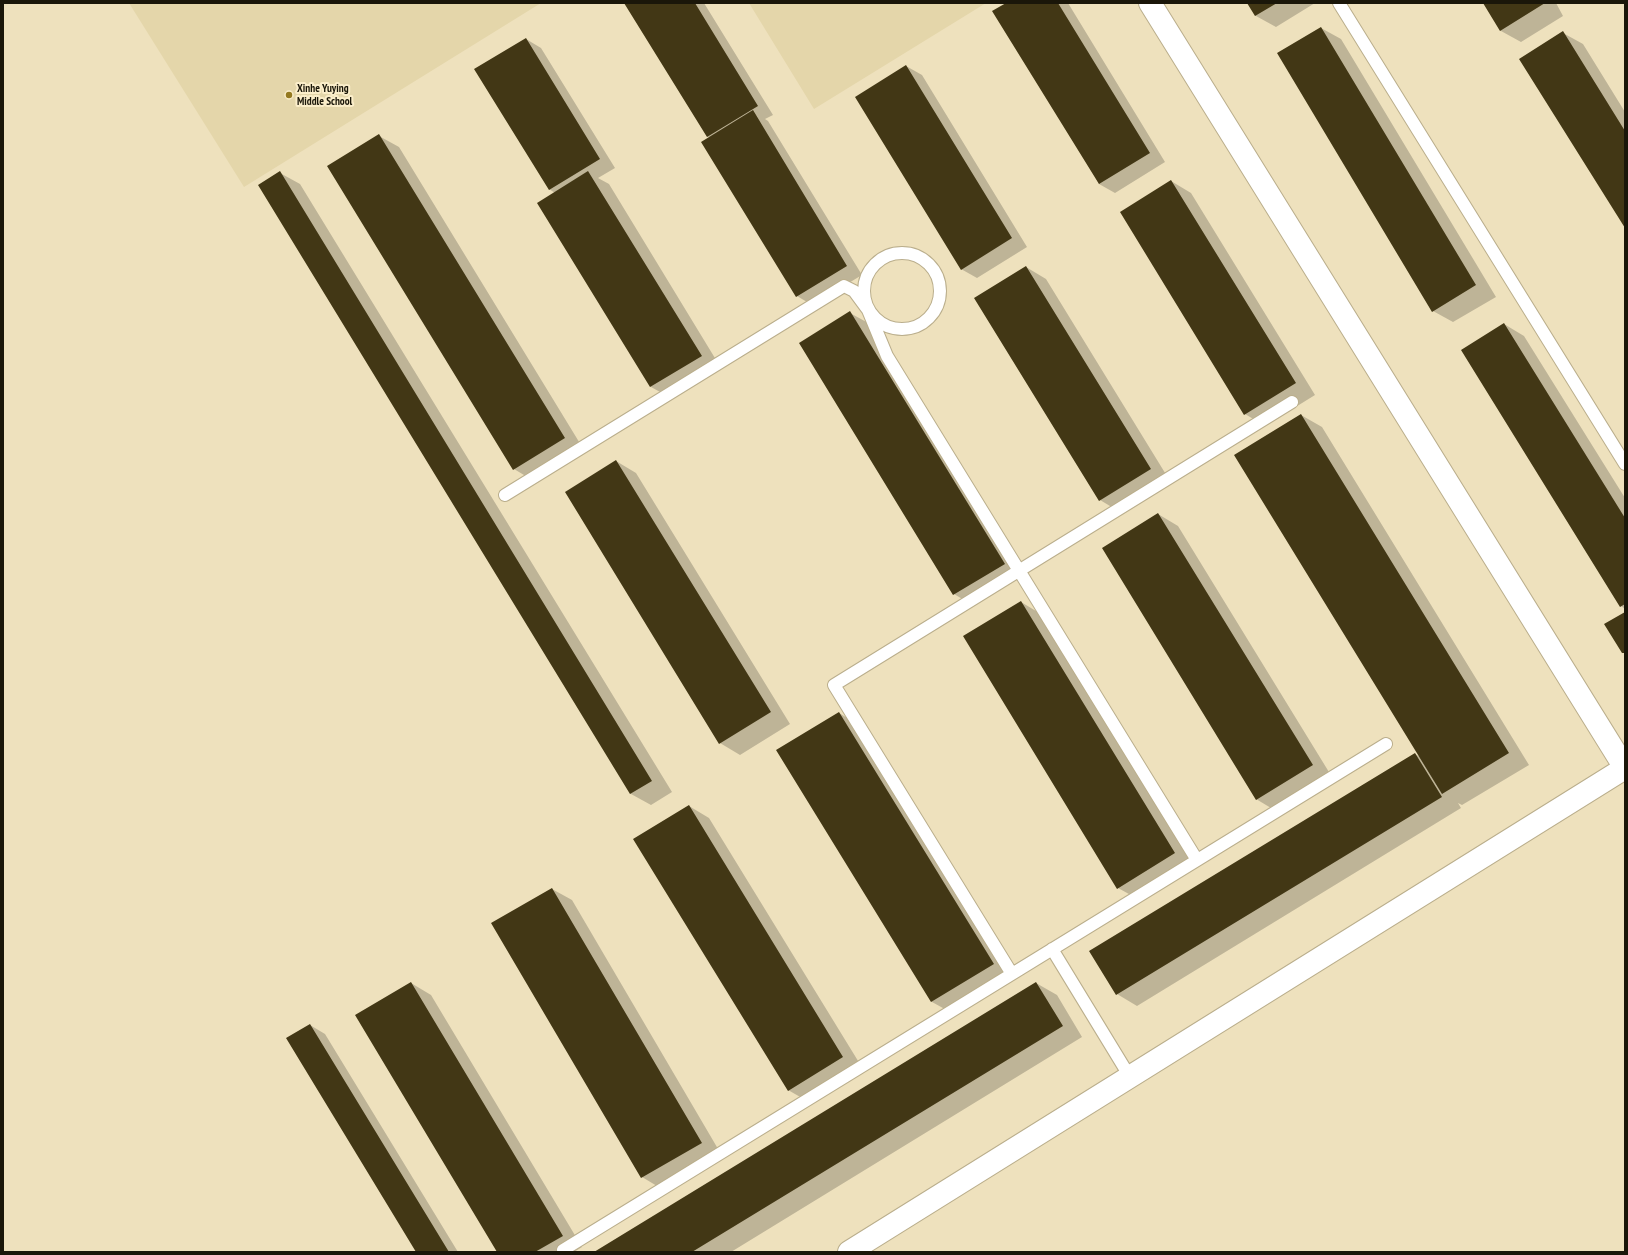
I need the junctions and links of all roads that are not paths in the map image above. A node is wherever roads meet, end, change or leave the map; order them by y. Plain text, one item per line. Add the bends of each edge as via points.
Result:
1 (1150, 3) edge
2 (1339, 3) edge
3 (868, 310) junction
4 (1292, 402) dead end
5 (1625, 464) edge
6 (505, 495) dead end
7 (1019, 570) junction
8 (1386, 744) dead end
9 (1625, 768) edge
10 (1198, 860) junction
11 (1052, 950) junction
12 (1012, 974) junction
13 (1130, 1077) junction
14 (563, 1250) dead end
15 (849, 1252) edge

1 - 9 street
2 - 5 lane
3 - 3 lane via 864,284 869,271 878,261 890,254 902,252 915,255 926,261 935,271 940,283 940,297 935,310 927,320 915,327 889,327 877,320
3 - 6 lane via 854,291 844,286
3 - 7 lane via 887,356
4 - 7 lane
7 - 10 lane
7 - 12 lane via 834,685
8 - 10 lane
9 - 13 street
10 - 11 lane
11 - 12 lane
11 - 13 lane
12 - 14 lane
13 - 15 street

